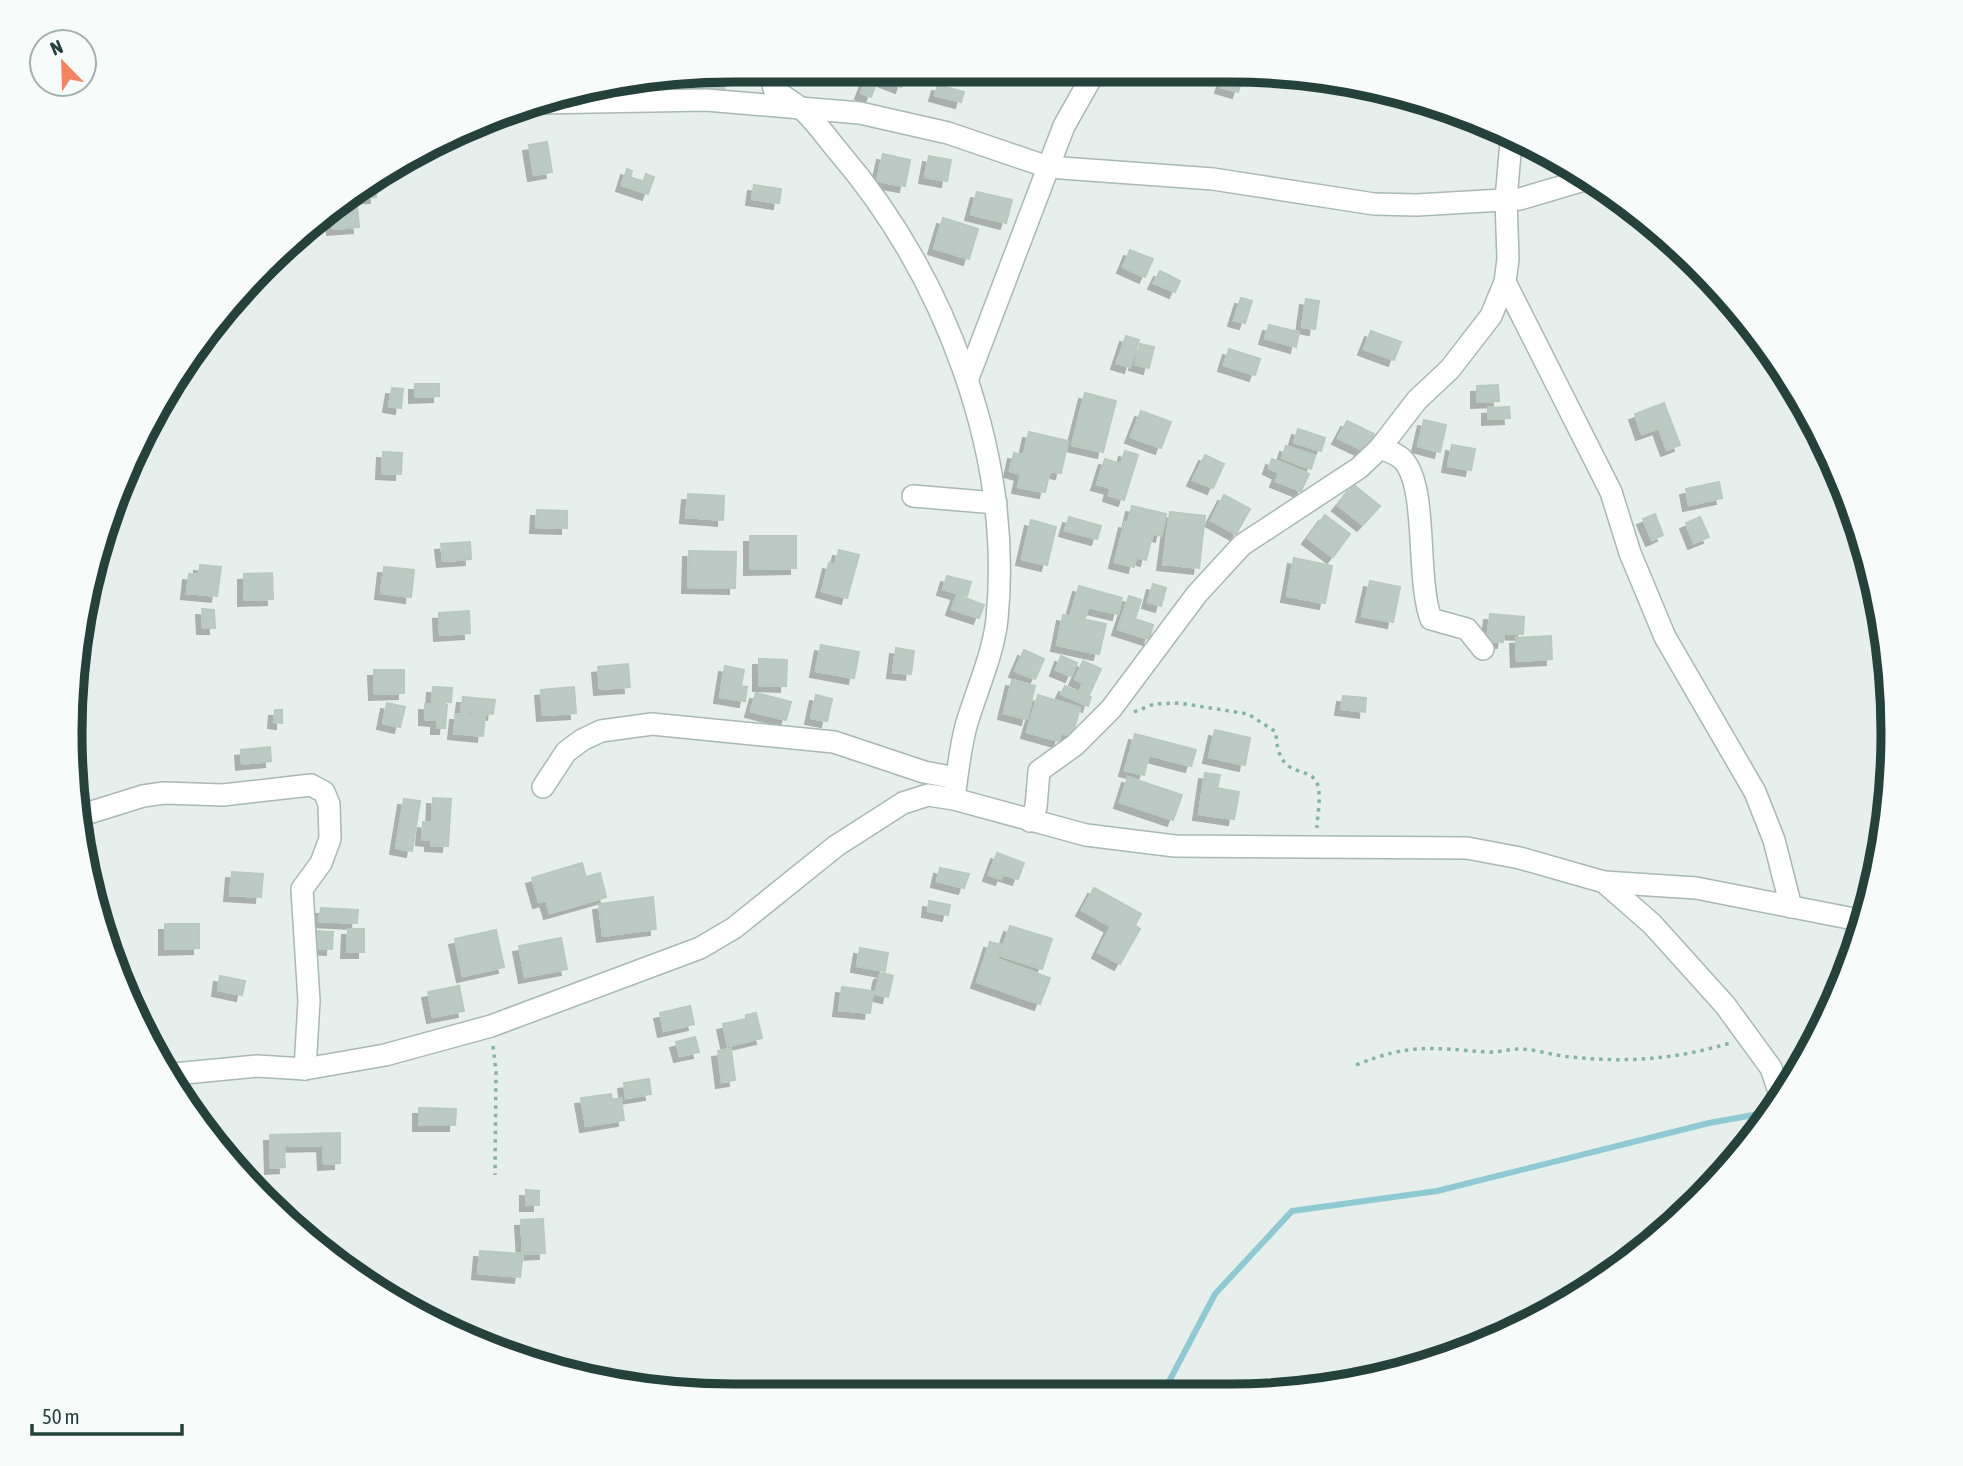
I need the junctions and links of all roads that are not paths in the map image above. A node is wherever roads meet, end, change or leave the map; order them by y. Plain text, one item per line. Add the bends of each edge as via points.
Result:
1 (772, 82) edge
2 (1088, 82) edge
3 (572, 102) edge
4 (803, 110) junction
5 (1511, 146) edge
6 (1048, 167) junction
7 (1577, 182) edge
8 (1506, 199) junction
9 (1505, 282) junction
10 (968, 378) junction
11 (1380, 448) junction
12 (912, 496) dead end
13 (996, 503) junction
14 (1483, 649) dead end
15 (544, 787) dead end
16 (955, 788) junction
17 (88, 813) edge
18 (1030, 821) junction
19 (1604, 882) junction
20 (1791, 906) junction
21 (1853, 919) edge
22 (305, 1069) junction
23 (179, 1074) edge
24 (1777, 1085) edge

1 - 4 street via 774,89
2 - 6 street
3 - 4 street via 706,100
4 - 6 street via 882,116
4 - 10 street via 881,208 940,311
5 - 8 street
6 - 8 street via 1213,179 1374,204
6 - 10 street
7 - 8 street
8 - 9 street via 1509,242
9 - 11 street via 1486,324
9 - 20 street via 1611,492 1665,638 1755,792 1774,840
10 - 13 street
11 - 14 street via 1402,458 1415,482 1431,619 1467,629
11 - 18 street via 1359,468 1242,545 1197,594 1111,709 1075,745 1039,771
12 - 13 street
13 - 16 street via 1001,575 997,624 966,726
15 - 16 street via 566,752 582,740 601,731 652,724 834,742 924,772
16 - 18 street
16 - 22 street via 903,803 836,846 734,928 700,948 491,1026 385,1055
17 - 22 street via 164,793 223,795 311,785 324,792 330,839 321,863 302,889 309,1001
18 - 19 street via 1086,835 1175,846 1467,848
19 - 20 street via 1696,888
19 - 24 street via 1652,924 1725,1005 1771,1068
20 - 21 street
22 - 23 street via 257,1066

